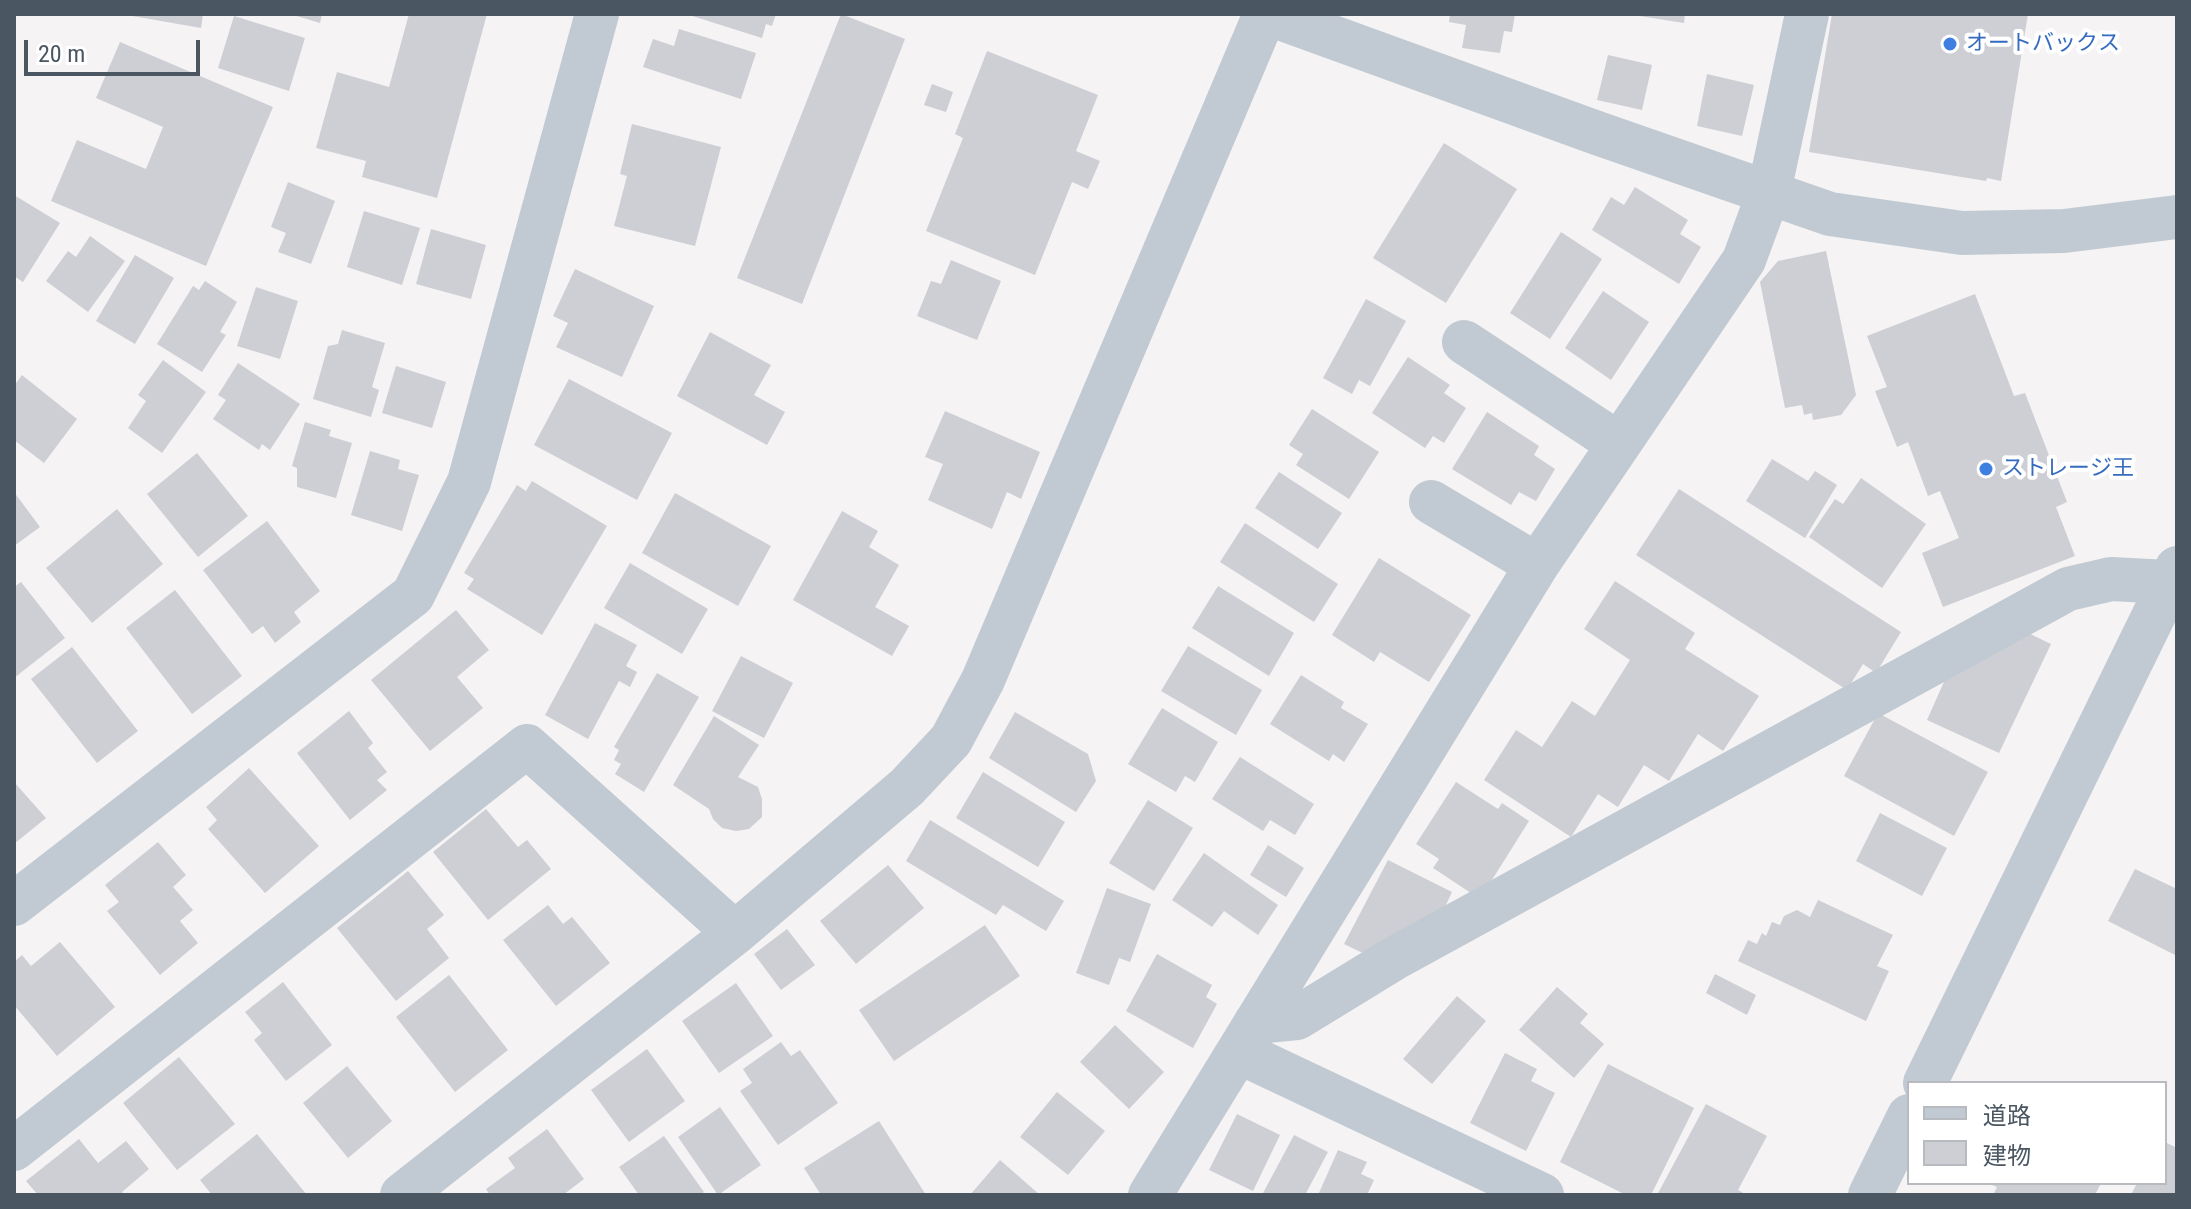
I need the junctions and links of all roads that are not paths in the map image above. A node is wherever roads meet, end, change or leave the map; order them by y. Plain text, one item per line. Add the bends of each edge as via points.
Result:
1 (597, 14) edge
2 (1267, 14) edge
3 (1807, 14) edge
4 (1769, 192) junction
5 (2177, 217) edge
6 (1464, 342) dead end
7 (1619, 444) junction
8 (1431, 502) dead end
9 (1537, 565) junction
10 (2173, 575) edge
11 (14, 904) edge
12 (735, 933) junction
13 (1248, 1037) junction
14 (1926, 1081) edge
15 (1907, 1120) edge
16 (14, 1149) edge
17 (421, 1189) edge
18 (1150, 1195) edge
19 (1542, 1195) edge
20 (1870, 1195) edge

1 - 11 street via 469,482 413,595
2 - 4 street
2 - 12 street via 983,680 951,740 907,787
3 - 4 street
4 - 5 street via 1830,214 1962,233 2064,231
4 - 7 street via 1744,260
6 - 7 street
7 - 9 street
8 - 9 street
9 - 13 street
10 - 13 street via 2111,579 2068,589 1395,958 1297,1018
10 - 14 street
12 - 16 street via 527,746
12 - 17 street
13 - 18 street
13 - 19 street
15 - 20 street

